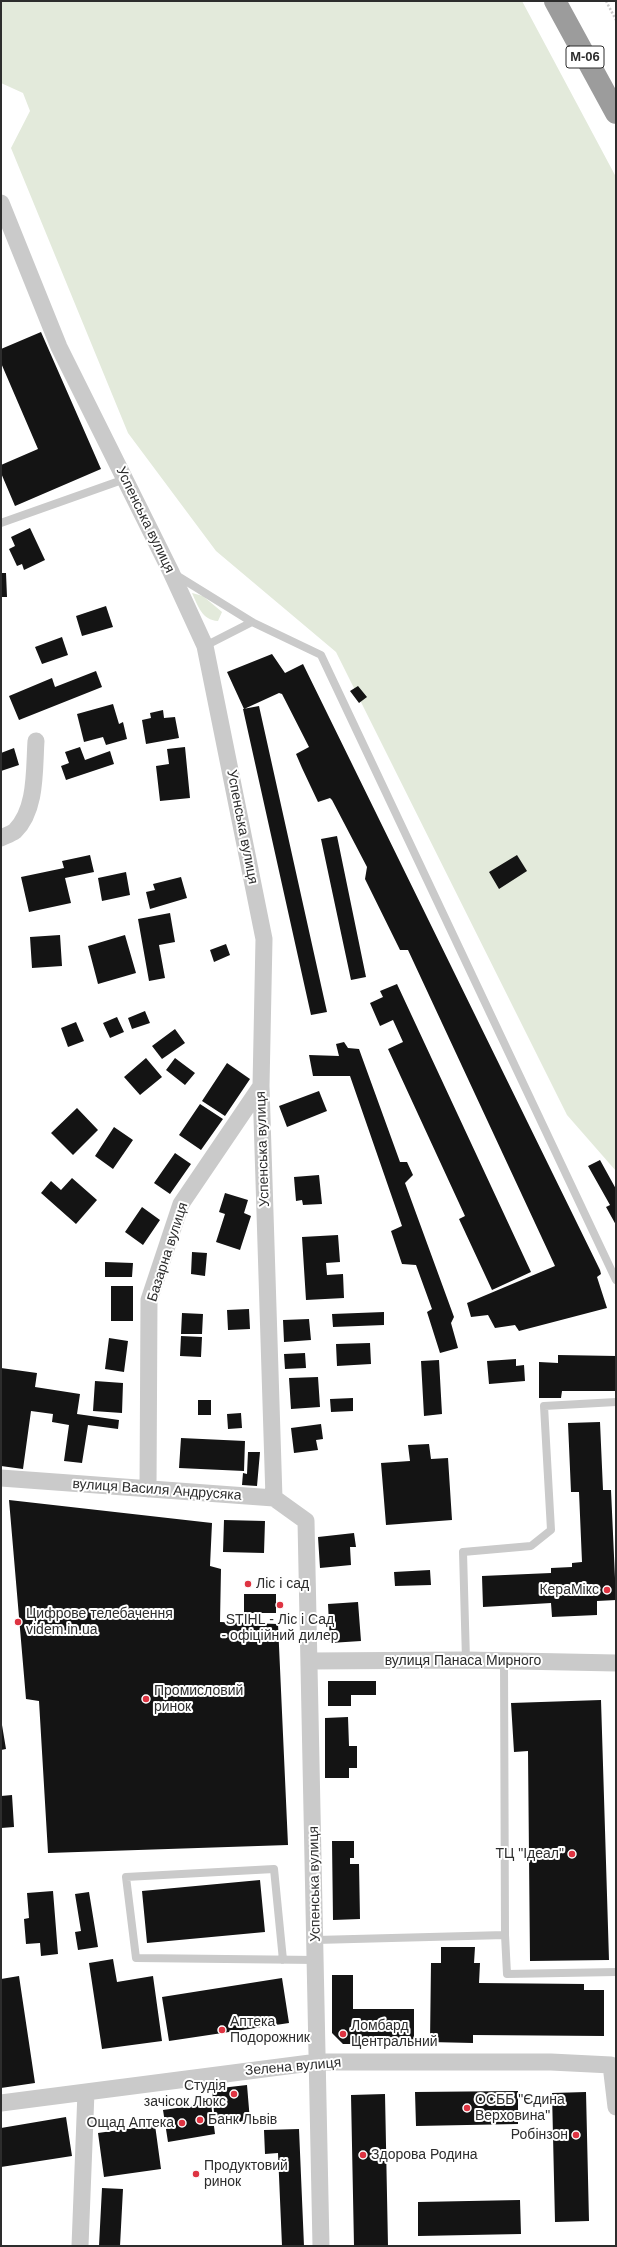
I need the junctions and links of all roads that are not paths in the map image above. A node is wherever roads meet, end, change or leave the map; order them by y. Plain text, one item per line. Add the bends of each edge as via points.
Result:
1 (554, 1) edge
2 (616, 113) edge
3 (1, 202) edge
4 (125, 478) junction
5 (1, 523) edge
6 (171, 572) junction
7 (252, 622) junction
8 (205, 646) junction
9 (36, 741) dead end
10 (1, 838) edge
11 (260, 1086) junction
12 (616, 1280) edge
13 (616, 1402) edge
14 (1, 1478) edge
15 (148, 1489) junction
16 (274, 1498) junction
17 (466, 1660) junction
18 (310, 1661) junction
19 (504, 1661) junction
20 (616, 1663) edge
21 (505, 1935) junction
22 (316, 1940) junction
23 (283, 1960) junction
24 (316, 1960) junction
25 (616, 1972) edge
26 (613, 2061) edge
27 (318, 2062) junction
28 (86, 2092) junction
29 (1, 2103) edge
30 (616, 2107) edge
31 (80, 2246) edge
32 (321, 2246) edge

1 - 2 highway, М-06
3 - 4 street, Успенська вулиця via 59,347
4 - 5 lane
4 - 6 street, Успенська вулиця
6 - 7 lane
6 - 8 street, Успенська вулиця
7 - 8 lane
7 - 12 lane via 320,655
8 - 11 street, Успенська вулиця via 264,939
9 - 10 street via 32,792 25,814 15,831
11 - 15 street, Базарна вулиця via 181,1204 150,1300
11 - 16 street, Успенська вулиця
13 - 17 lane via 544,1406 551,1530 531,1546 463,1552
14 - 15 street, вулиця Василя Андрусяка
15 - 16 street, вулиця Василя Андрусяка
16 - 18 street, Успенська вулиця via 306,1521
17 - 18 street, вулиця Панаса Мирного
17 - 19 street, вулиця Панаса Мирного
18 - 22 street, Успенська вулиця
19 - 20 street, вулиця Панаса Мирного
19 - 21 lane
21 - 22 lane
21 - 25 lane via 507,1974
22 - 24 street, Успенська вулиця
23 - 23 lane via 274,1869 126,1877 136,1958
23 - 24 lane
24 - 27 street, Успенська вулиця
26 - 27 street, Зелена вулиця
26 - 30 street
27 - 28 street, Зелена вулиця
27 - 32 street, Успенська вулиця
28 - 29 street, Зелена вулиця
28 - 31 street

